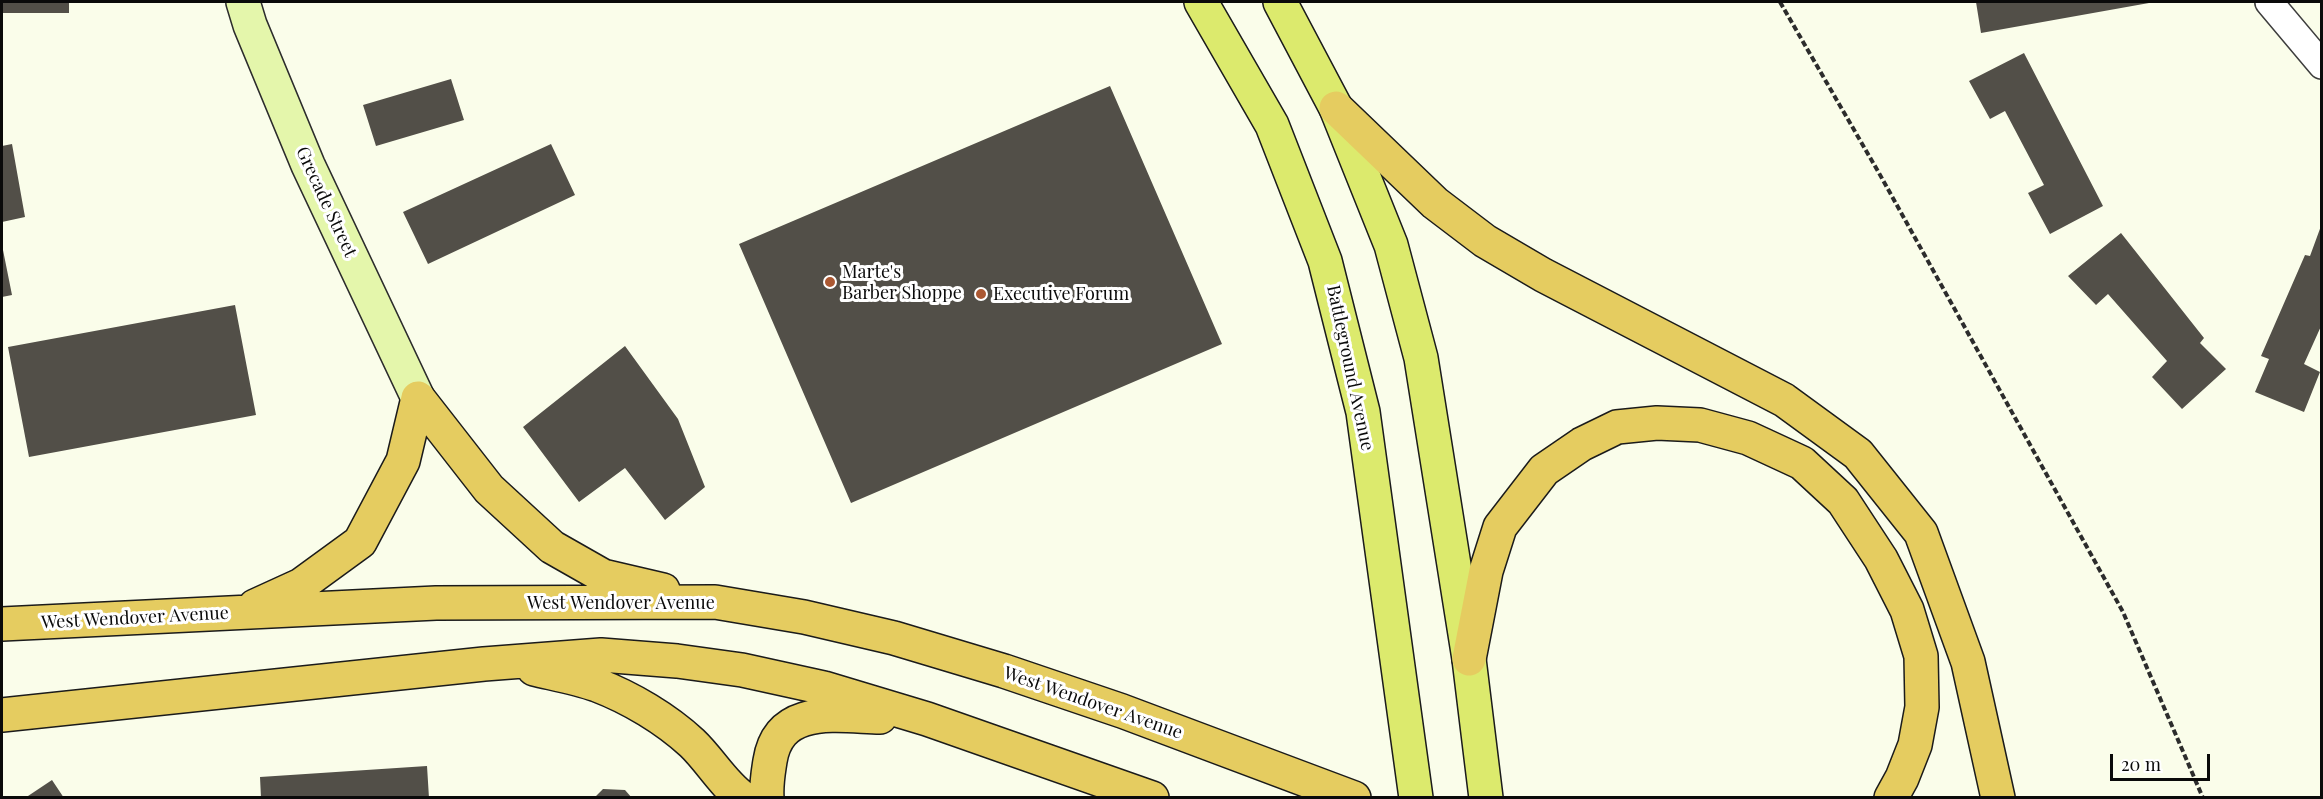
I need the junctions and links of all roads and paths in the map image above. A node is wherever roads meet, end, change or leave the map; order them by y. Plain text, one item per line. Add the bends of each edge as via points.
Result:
1 (243, 2) edge
2 (1201, 2) edge
3 (1280, 2) edge
4 (1780, 2) edge
5 (2269, 2) edge
6 (2322, 65) edge
7 (1336, 108) junction
8 (418, 398) junction
9 (715, 602) junction
10 (237, 614) junction
11 (2, 624) edge
12 (1468, 659) junction
13 (509, 662) junction
14 (2, 715) edge
15 (927, 719) junction
16 (1340, 793) edge
17 (743, 798) edge
18 (767, 798) edge
19 (1152, 798) edge
20 (1416, 798) edge
21 (1486, 798) edge
22 (1891, 798) edge
23 (1998, 798) edge
24 (2203, 798) edge

1 - 8 street, Grecade Street via 308,165
2 - 20 main road, Battleground Avenue via 1272,125 1325,261 1363,412
3 - 7 main road
4 - 24 path via 2122,612
5 - 6 street
7 - 12 main road via 1390,245 1421,358
7 - 23 highway via 1435,202 1485,241 1784,400 1858,454 1921,533 1968,662
8 - 9 highway via 489,489 552,547 603,576
8 - 10 highway via 403,461 360,542 301,585
9 - 10 highway, West Wendover Avenue via 436,603
9 - 16 highway, West Wendover Avenue via 894,638 1004,671
10 - 11 highway, West Wendover Avenue
12 - 21 main road
12 - 22 highway via 1486,571 1500,527 1544,470 1582,444 1617,427 1657,423 1701,425 1748,438 1802,463 1843,501 1881,559 1907,610 1921,656 1922,707 1915,745
13 - 14 highway
13 - 15 highway via 601,655 742,670 824,688
13 - 17 highway via 597,685 637,705 675,728
15 - 18 highway via 832,716 808,717 792,723 780,732 772,751
15 - 19 highway

